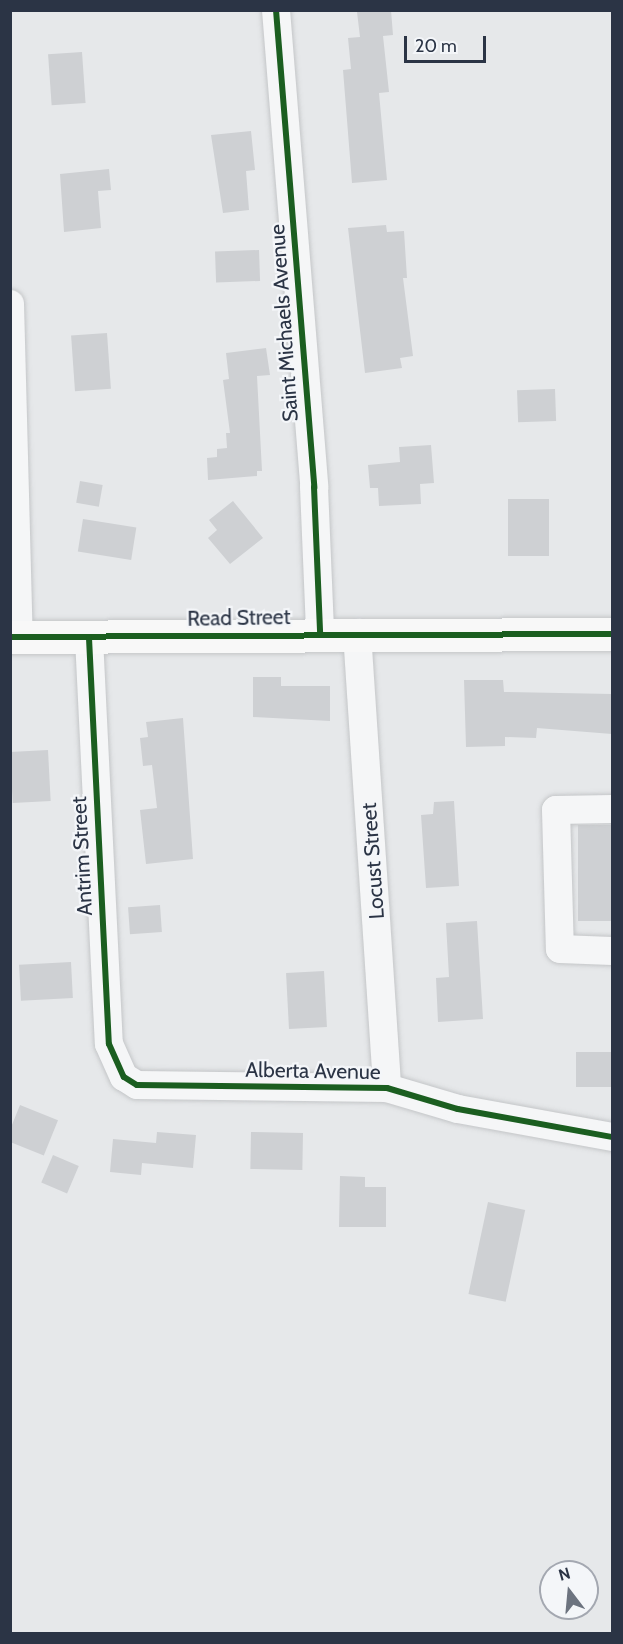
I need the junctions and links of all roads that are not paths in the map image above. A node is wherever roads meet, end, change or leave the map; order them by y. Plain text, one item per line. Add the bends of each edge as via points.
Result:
1 (276, 10) edge
2 (10, 304) edge
3 (320, 633) junction
4 (357, 633) junction
5 (612, 634) edge
6 (15, 637) edge
7 (89, 638) junction
8 (612, 809) edge
9 (612, 951) edge
10 (120, 1071) joint
11 (387, 1088) junction
12 (612, 1137) edge

1 - 3 street, Saint Michaels Avenue via 314,487
2 - 6 street
3 - 4 main road, Read Street
3 - 7 main road, Read Street
4 - 5 main road, Read Street
4 - 11 street, Locust Street
6 - 7 main road, Read Street
7 - 10 street, Antrim Street via 109,1044
8 - 9 street via 556,810 560,949
10 - 11 street, Alberta Avenue via 138,1085
11 - 12 street, Alberta Avenue via 459,1109

